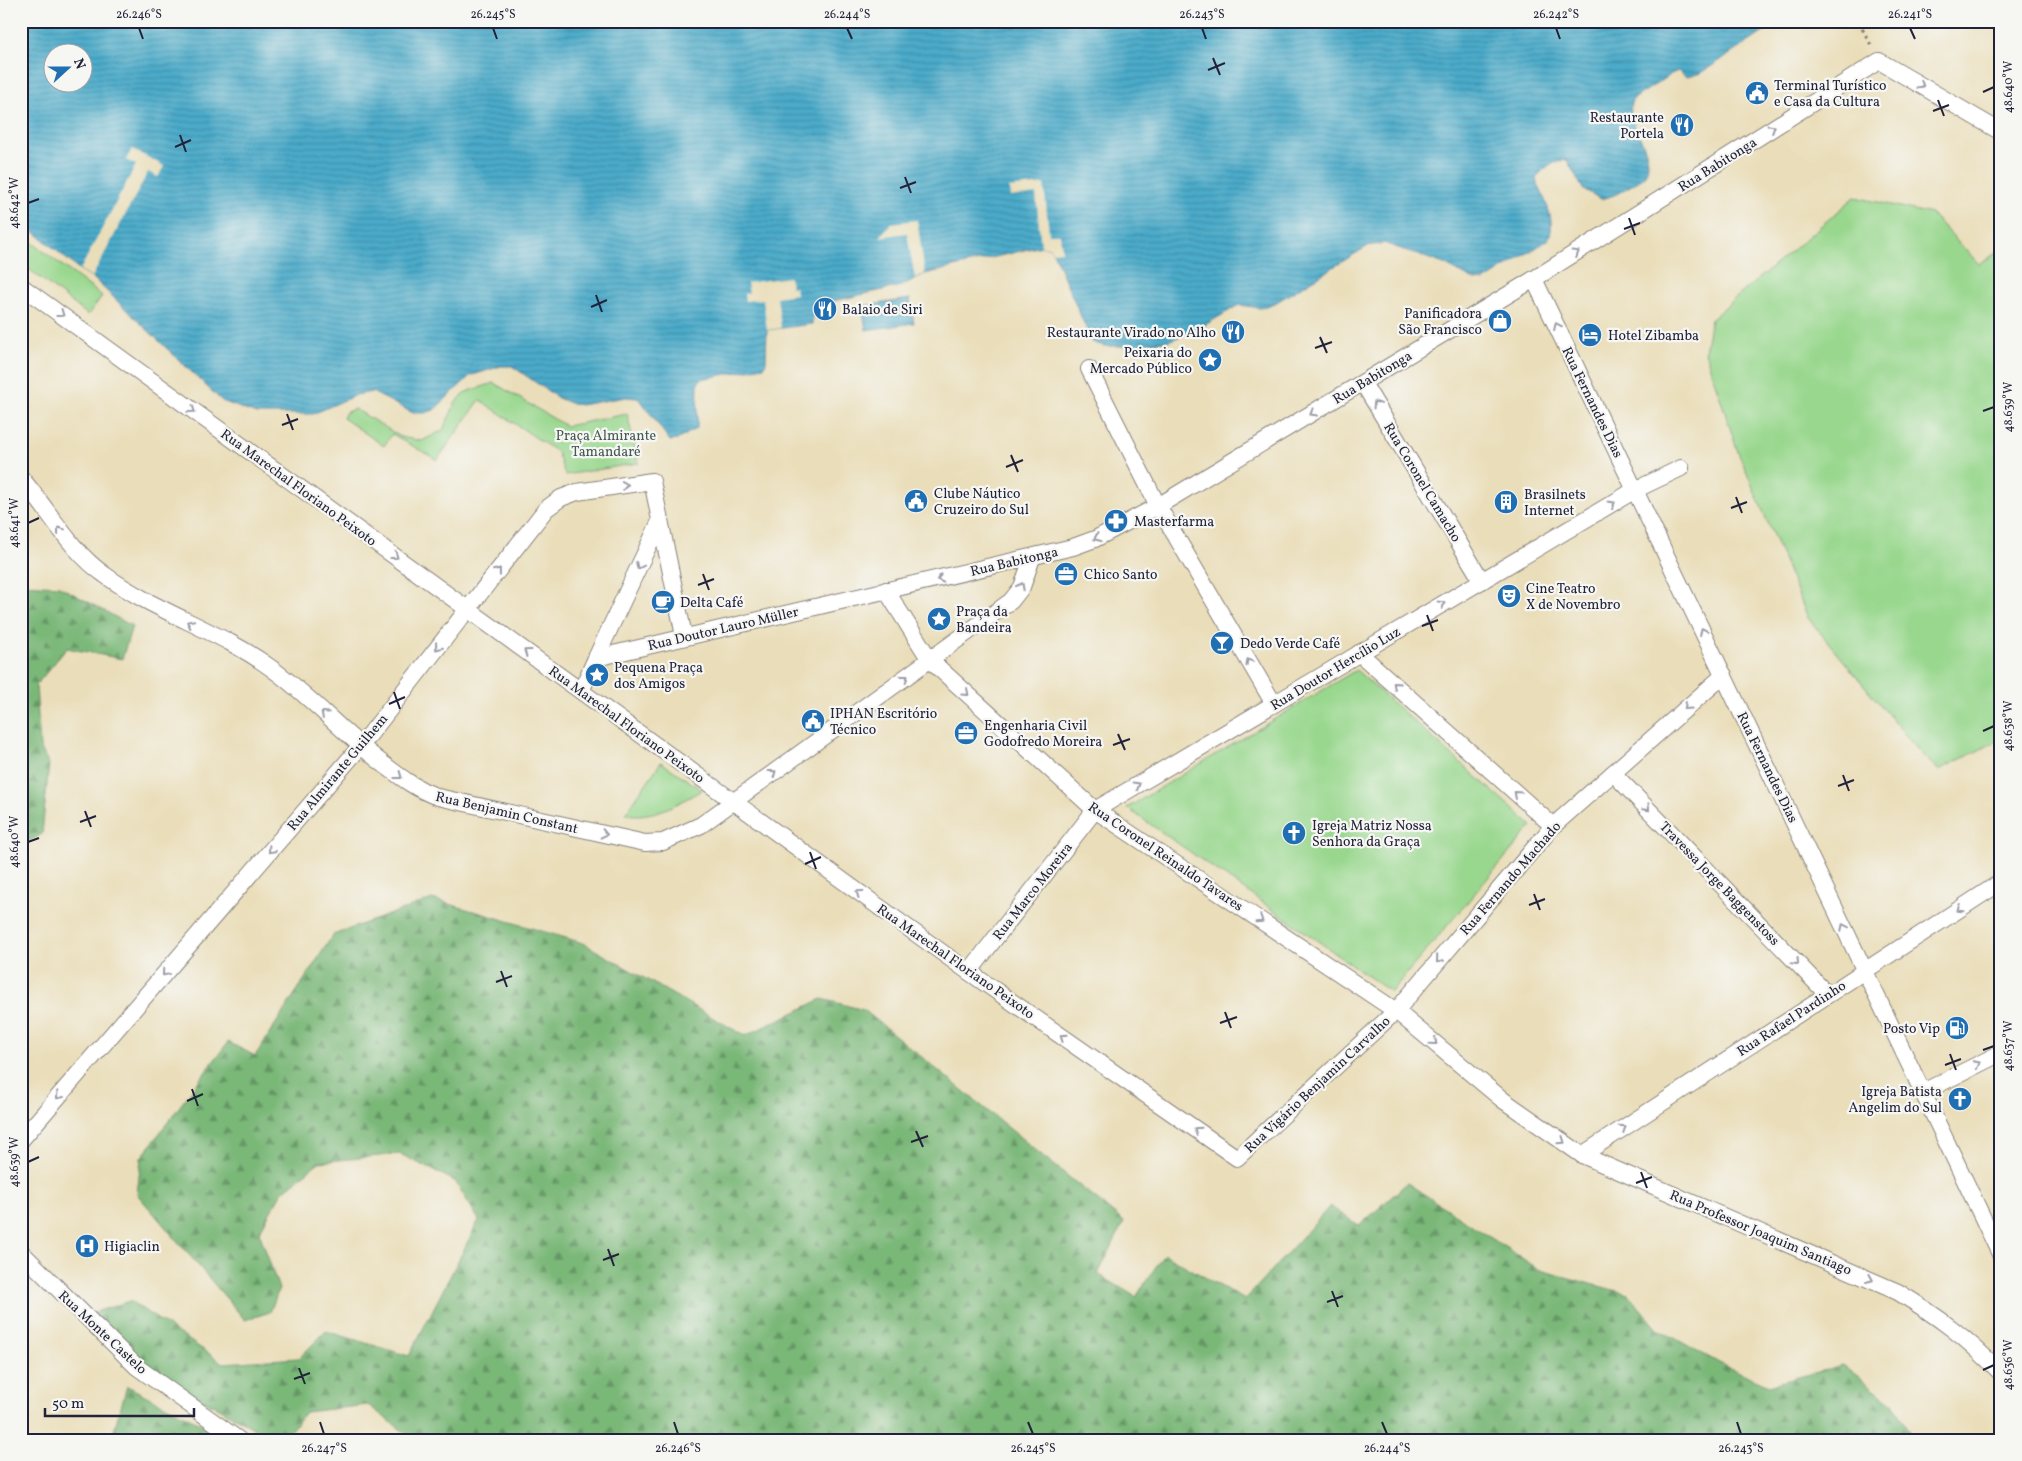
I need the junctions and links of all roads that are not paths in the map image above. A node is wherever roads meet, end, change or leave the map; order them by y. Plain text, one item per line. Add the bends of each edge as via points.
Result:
1 (2001, 132) edge
2 (1534, 279) junction
3 (21, 286) edge
4 (1089, 368) dead end
5 (1363, 382) junction
6 (1681, 468) dead end
7 (21, 478) edge
8 (1635, 490) junction
9 (1158, 506) junction
10 (660, 522) junction
11 (1032, 558) junction
12 (1482, 581) junction
13 (886, 590) junction
14 (468, 609) junction
15 (684, 636) junction
16 (1360, 653) junction
17 (596, 658) junction
18 (930, 660) junction
19 (1724, 675) junction
20 (581, 691) junction
21 (1274, 704) junction
22 (360, 747) junction
23 (1613, 772) junction
24 (734, 802) junction
25 (1095, 810) junction
26 (1553, 826) junction
27 (2001, 882) edge
28 (1865, 971) junction
29 (969, 972) junction
30 (1827, 994) junction
31 (1396, 1011) junction
32 (2001, 1053) edge
33 (1923, 1092) junction
34 (21, 1140) edge
35 (1582, 1155) junction
36 (1237, 1158) joint
37 (21, 1252) edge
38 (2001, 1256) edge
39 (2001, 1373) edge
40 (239, 1440) edge

2 -> 1 street, Rua Babitonga via 1879,61
2 - 5 street, Rua Babitonga
8 -> 2 street, Rua Fernandes Dias
3 -> 14 street, Rua Marechal Floriano Peixoto
4 - 9 street
5 -> 9 street, Rua Babitonga
12 -> 5 street, Rua Coronel Camacho
6 - 8 street, Rua Doutor Hercílio Luz
22 -> 7 street, Rua Benjamin Constant via 290,683 247,651 140,598 104,575 76,550
12 -> 8 street, Rua Doutor Hercílio Luz
19 -> 8 street, Rua Fernandes Dias
9 -> 11 street, Rua Babitonga via 1095,539
21 -> 9 street
14 -> 10 street, Rua Almirante Guilhem via 546,509 561,498 577,492 652,481
10 - 15 street, Rua Almirante Guilhem
10 -> 17 street
11 -> 13 street, Rua Babitonga
18 -> 11 street via 1010,601 1022,587
16 -> 12 street, Rua Doutor Hercílio Luz
13 - 15 street, Rua Doutor Lauro Müller
13 - 18 street
20 -> 14 street, Rua Marechal Floriano Peixoto
14 -> 22 street, Rua Almirante Guilhem
15 - 17 street, Rua Doutor Lauro Müller
16 - 21 street, Rua Doutor Hercílio Luz
26 -> 16 street
17 - 20 street
24 -> 18 street, Rua Benjamin Constant
18 -> 25 street, Rua Coronel Reinaldo Tavares
19 -> 23 street, Rua Fernando Machado
28 -> 19 street, Rua Fernandes Dias
20 - 24 street, Rua Marechal Floriano Peixoto
25 -> 21 street, Rua Doutor Hercílio Luz
22 -> 24 street, Rua Benjamin Constant via 422,792 644,843 663,842 684,834
22 -> 34 street, Rua Almirante Guilhem
23 - 26 street, Rua Fernando Machado
23 -> 30 street, Travessa Jorge Baggenstoss
29 -> 24 street, Rua Marechal Floriano Peixoto
25 - 29 street, Rua Marco Moreira
25 -> 31 street, Rua Coronel Reinaldo Tavares
26 -> 31 street, Rua Fernando Machado
27 -> 28 street, Rua Rafael Pardinho
28 - 30 street, Rua Rafael Pardinho
28 - 33 street, Rua Fernandes Dias
36 -> 29 street, Rua Marechal Floriano Peixoto
35 -> 30 street, Rua Rafael Pardinho
31 -> 35 street, Rua Professor Joaquim Santiago via 1503,1100
31 - 36 street, Rua Vigário Benjamin Carvalho
33 -> 32 street
33 - 38 street, Rua Fernandes Dias
35 -> 39 street, Rua Professor Joaquim Santiago via 1898,1292 1935,1314 1974,1345
37 - 40 street, Rua Monte Castelo via 137,1367

